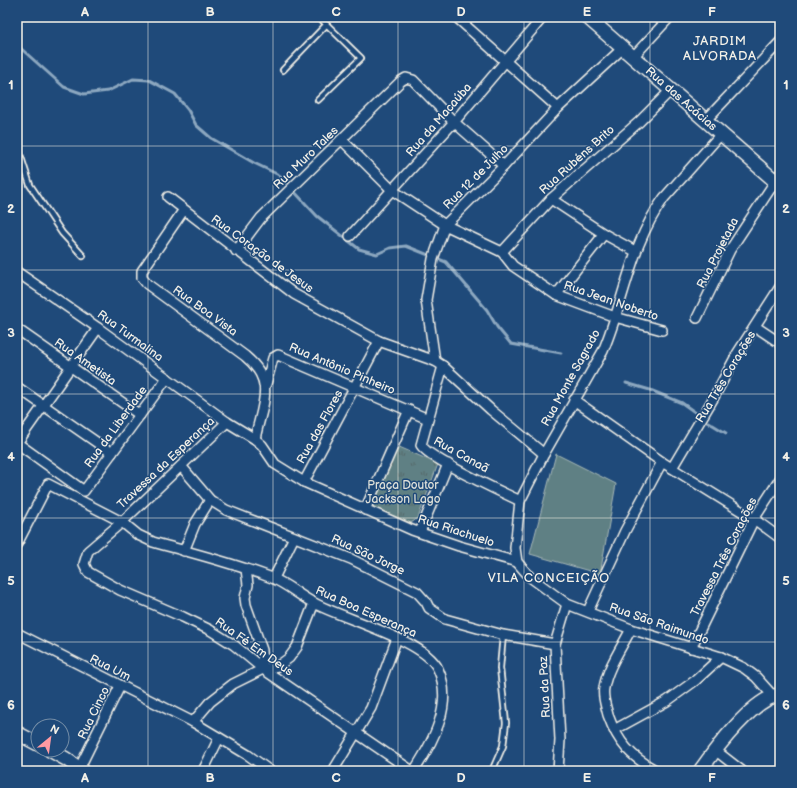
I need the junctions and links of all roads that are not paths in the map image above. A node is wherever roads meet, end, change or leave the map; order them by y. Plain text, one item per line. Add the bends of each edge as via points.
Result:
1 (319, 17) edge
2 (456, 17) edge
3 (543, 17) edge
4 (587, 17) edge
5 (670, 17) edge
6 (326, 25) junction
7 (780, 42) edge
8 (623, 48) junction
9 (633, 57) junction
10 (506, 60) junction
11 (284, 70) dead end
12 (671, 90) junction
13 (318, 100) dead end
14 (558, 108) junction
15 (706, 120) junction
16 (454, 122) junction
17 (721, 134) junction
18 (342, 140) junction
19 (17, 145) edge
20 (504, 166) junction
21 (778, 179) edge
22 (392, 190) junction
23 (168, 197) dead end
24 (550, 199) junction
25 (183, 211) junction
26 (445, 225) junction
27 (604, 234) junction
28 (350, 236) dead end
29 (236, 251) junction
30 (635, 251) junction
31 (502, 252) junction
32 (83, 256) dead end
33 (17, 272) edge
34 (780, 287) edge
35 (556, 295) junction
36 (615, 317) junction
37 (697, 318) dead end
38 (756, 327) junction
39 (98, 328) junction
40 (17, 330) edge
41 (662, 330) dead end
42 (379, 341) junction
43 (780, 343) edge
44 (435, 361) junction
45 (443, 366) junction
46 (71, 367) junction
47 (167, 378) junction
48 (266, 385) junction
49 (17, 387) edge
50 (355, 387) junction
51 (574, 400) junction
52 (44, 406) junction
53 (409, 410) junction
54 (140, 415) junction
55 (428, 419) junction
56 (227, 422) junction
57 (255, 439) junction
58 (17, 443) edge
59 (112, 453) junction
60 (544, 454) junction
61 (662, 462) junction
62 (448, 464) junction
63 (181, 466) junction
64 (672, 468) junction
65 (780, 479) edge
66 (304, 482) junction
67 (210, 500) junction
68 (520, 501) junction
69 (365, 510) junction
70 (754, 519) junction
71 (122, 522) junction
72 (420, 532) junction
73 (294, 537) junction
74 (780, 538) edge
75 (17, 544) edge
76 (184, 551) junction
77 (517, 562) junction
78 (246, 570) junction
79 (274, 578) junction
80 (314, 603) junction
81 (567, 604) junction
82 (588, 610) junction
83 (631, 629) junction
84 (17, 634) edge
85 (502, 635) junction
86 (397, 638) junction
87 (555, 644) junction
88 (691, 648) junction
89 (721, 658) junction
90 (263, 669) junction
91 (120, 686) junction
92 (776, 695) edge
93 (193, 722) junction
94 (614, 730) junction
95 (17, 733) edge
96 (356, 734) junction
97 (219, 738) junction
98 (30, 740) edge
99 (715, 750) junction
100 (66, 758) edge
101 (80, 770) edge
102 (203, 771) edge
103 (270, 771) edge
104 (333, 771) edge
105 (413, 771) edge
106 (492, 771) edge
107 (558, 771) edge
108 (658, 771) edge
109 (700, 771) edge
110 (742, 771) edge

1 - 6 lane
2 - 10 street
3 - 10 street, Rua da Macaúba
4 - 8 street, Rua das Acácias
5 - 9 street
6 - 11 lane
6 - 13 lane via 362,58
7 - 15 street
8 - 9 street, Rua das Acácias
8 - 14 street, Rua 12 de Julho
9 - 12 street, Rua das Acácias
10 - 14 street
10 - 16 street, Rua da Macaúba
12 - 15 street, Rua das Acácias
12 - 24 street, Rua Rubéns Brito via 639,122
14 - 20 street, Rua 12 de Julho
15 - 17 street, Rua das Acácias
16 - 18 street, Rua Muro Tales via 414,80 406,78
16 - 20 street
16 - 22 street, Rua da Macaúba
17 - 21 street, Rua das Acácias
17 - 30 street, Rua Monte Sagrado via 664,198
18 - 22 street, Rua Jean Noberto
18 - 29 street, Rua Muro Tales via 261,218
19 - 32 lane via 30,185 62,233
20 - 26 street, Rua 12 de Julho
21 - 37 street, Rua Projetada via 730,250
22 - 26 street, Rua Jean Noberto
22 - 28 street, Rua da Macaúba
23 - 25 street, Rua Coração de Jesus
24 - 27 street
24 - 31 street, Rua Rubéns Brito
25 - 29 street, Rua Coração de Jesus
25 - 48 street, Rua Boa Vista via 142,271 142,278 253,362
26 - 31 street, Rua Jean Noberto
26 - 44 street, Rua 12 de Julho via 434,255 426,300
27 - 30 street
27 - 35 street
29 - 42 street, Rua Coração de Jesus via 294,294
30 - 36 street, Rua Monte Sagrado
31 - 35 street, Rua Jean Noberto via 513,266
33 - 39 street, Rua Turmalina
34 - 38 street, Rua Três Corações
35 - 36 street, Rua Jean Noberto
36 - 41 street, Rua Jean Noberto
36 - 51 street, Rua Monte Sagrado via 603,351
38 - 43 street
38 - 64 street, Rua Três Corações
39 - 46 street
39 - 47 street, Rua Turmalina
40 - 46 street, Rua Ametista
42 - 44 street, Rua Coração de Jesus
42 - 50 street, Rua das Flores
44 - 45 street, Rua Coração de Jesus
45 - 55 street, Rua Canaã
45 - 60 street, Rua Coração de Jesus
46 - 52 street
46 - 54 street, Rua Ametista
47 - 54 street, Rua da Liberdade
47 - 56 street, Rua Turmalina
48 - 50 street, Rua Antônio Pinheiro via 276,355
48 - 57 street
49 - 52 street
50 - 53 street, Rua Antônio Pinheiro
50 - 66 street, Rua das Flores
51 - 60 street, Rua Monte Sagrado
51 - 61 street
52 - 58 street
52 - 59 street
53 - 55 street, Rua Antônio Pinheiro
53 - 69 street
54 - 59 street, Rua da Liberdade
55 - 62 street, Rua Canaã via 421,445 427,452
56 - 57 street, Rua Riachuelo
56 - 63 street, Travessa da Esperança
57 - 66 street, Rua Riachuelo via 275,464
58 - 59 street, Rua da Liberdade via 84,491
60 - 68 street, Rua Monte Sagrado
61 - 64 street
61 - 82 street via 625,531
62 - 68 street, Rua Canaã
62 - 72 street
63 - 67 street, Rua São Jorge
63 - 71 street, Travessa da Esperança
64 - 70 street
65 - 70 street, Travessa Três Corações
66 - 69 street, Rua Riachuelo
67 - 73 street, Rua São Jorge via 226,510
67 - 76 street via 195,524
68 - 77 street, Rua Monte Sagrado via 515,548
69 - 72 street, Rua Riachuelo
70 - 74 street
70 - 88 street, Travessa Três Corações
71 - 75 street, Rua Boa Esperança via 48,484
71 - 76 street, Rua Boa Esperança via 138,535
71 - 90 street, Rua Fé Em Deus via 88,551 84,564 88,572 120,590 210,630 234,645
72 - 77 street, Rua Riachuelo
73 - 79 street
73 - 85 street, Rua São Jorge via 351,559 417,592 429,608 445,619
76 - 78 street, Rua Boa Esperança
77 - 81 street, Rua São Raimundo via 530,577
78 - 79 street, Rua Boa Esperança
78 - 90 street via 246,605 262,650
79 - 80 street, Rua Boa Esperança
80 - 86 street, Rua Boa Esperança
80 - 90 street via 294,653 278,666
81 - 82 street, Rua São Raimundo
81 - 87 street, Rua da Paz
82 - 83 street, Rua São Raimundo
83 - 88 street, Rua São Raimundo
83 - 94 street via 608,674 604,688 604,702
84 - 91 street, Rua Um
85 - 87 street, Rua São Jorge
85 - 106 lane via 500,668 506,723 503,746
86 - 96 street via 371,708
86 - 105 street, Rua Boa Esperança via 430,658 438,667 443,688 443,713 428,750
87 - 107 street, Rua da Paz via 560,740
88 - 89 street, Rua São Raimundo
89 - 92 street, Rua São Raimundo via 744,668
89 - 94 street via 667,701
90 - 93 street via 223,691
90 - 96 street, Rua Fé Em Deus
91 - 93 street, Rua Um
91 - 101 street, Rua Cinco
92 - 99 street via 752,711
93 - 97 street, Rua Um
94 - 108 street via 628,751
95 - 98 street
96 - 104 street
96 - 105 street, Rua Fé Em Deus
97 - 102 street
97 - 103 street, Rua Um
99 - 109 street
99 - 110 street
100 - 101 street

